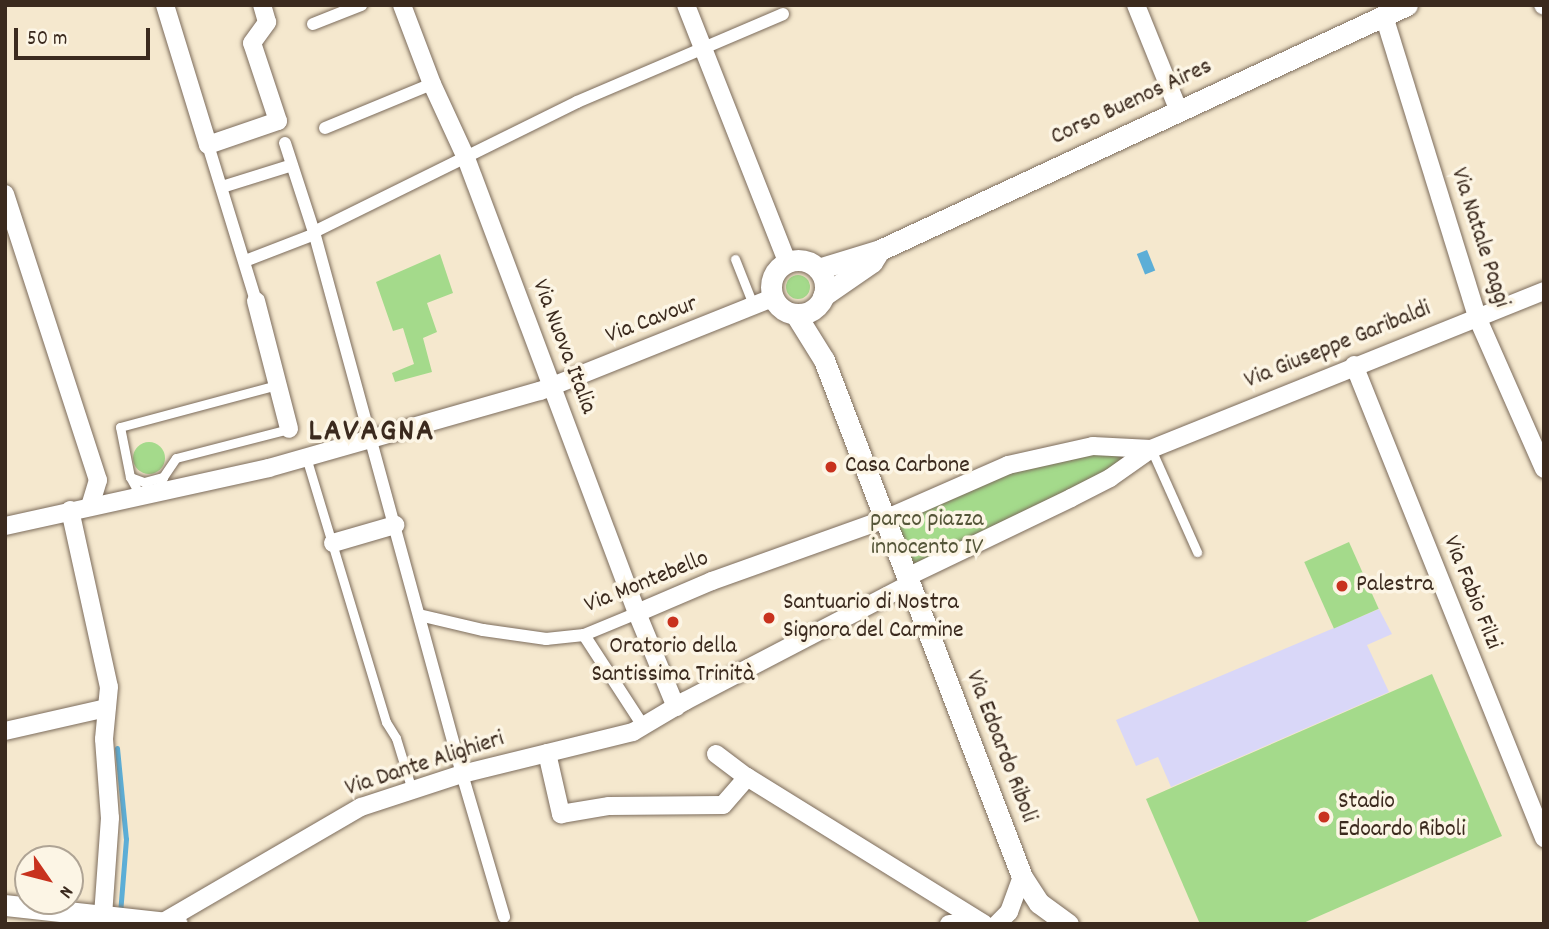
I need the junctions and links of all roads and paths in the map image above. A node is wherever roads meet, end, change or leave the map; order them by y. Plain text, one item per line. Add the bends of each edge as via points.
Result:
1 (165, 5) edge
2 (262, 5) edge
3 (361, 5) edge
4 (402, 5) edge
5 (686, 5) edge
6 (1136, 5) edge
7 (1407, 5) edge
8 (783, 14) dead end
9 (1384, 16) junction
10 (313, 24) dead end
11 (702, 49) junction
12 (432, 84) junction
13 (1178, 109) junction
14 (325, 128) dead end
15 (285, 143) dead end
16 (208, 145) junction
17 (466, 158) junction
18 (292, 165) junction
19 (222, 187) junction
20 (5, 194) edge
21 (315, 233) junction
22 (880, 250) junction
23 (735, 259) dead end
24 (245, 261) junction
25 (787, 262) junction
26 (818, 269) junction
27 (1544, 291) edge
28 (256, 301) joint
29 (820, 301) junction
30 (764, 302) junction
31 (796, 314) junction
32 (1477, 317) junction
33 (824, 360) junction
34 (1354, 365) junction
35 (277, 385) junction
36 (552, 387) junction
37 (289, 429) joint
38 (372, 440) junction
39 (1151, 449) junction
40 (306, 457) junction
41 (1544, 469) edge
42 (130, 477) junction
43 (161, 484) junction
44 (140, 495) junction
45 (90, 507) junction
46 (70, 510) junction
47 (885, 519) junction
48 (395, 525) junction
49 (5, 526) edge
50 (333, 544) junction
51 (1197, 552) dead end
52 (908, 581) junction
53 (637, 614) junction
54 (419, 615) junction
55 (584, 635) junction
56 (676, 706) junction
57 (106, 708) junction
58 (643, 726) junction
59 (5, 731) edge
60 (547, 753) junction
61 (716, 754) dead end
62 (462, 774) junction
63 (747, 777) junction
64 (412, 790) junction
65 (1544, 838) edge
66 (1022, 877) junction
67 (5, 905) edge
68 (504, 917) dead end
69 (126, 918) edge
70 (171, 923) edge
71 (949, 924) edge
72 (959, 924) edge
73 (984, 924) edge
74 (997, 924) edge
75 (1068, 924) edge

1 - 16 street
2 - 16 street via 267,22 253,43 278,121
3 - 10 street
4 - 12 street, Via Nuova Italia
5 - 11 street
6 - 13 street
7 - 9 street, Corso Buenos Aires
8 - 11 street
9 - 13 street, Corso Buenos Aires
9 - 32 street, Via Natale Paggi
11 - 17 street via 577,102
11 - 25 street
12 - 14 street
12 - 17 street, Via Nuova Italia
13 - 22 street, Corso Buenos Aires
15 - 18 street
16 - 19 street
17 - 21 street
17 - 36 street, Via Nuova Italia
18 - 19 street
18 - 21 street
19 - 24 street
20 - 45 street via 98,480
21 - 24 street
21 - 38 street
22 - 26 street, Corso Buenos Aires
22 - 29 street, Corso Buenos Aires via 872,262
23 - 30 lane
24 - 28 street
25 - 26 street via 808,262
25 - 30 street via 773,277
26 - 29 street via 823,278
27 - 32 street, Via Giuseppe Garibaldi
28 - 35 street
29 - 31 street
29 - 33 street, Via Edoardo Riboli
30 - 31 street
30 - 36 street, Via Cavour
31 - 33 street, Via Edoardo Riboli
32 - 34 street, Via Giuseppe Garibaldi
32 - 41 street, Via Natale Paggi
33 - 47 street, Via Edoardo Riboli
34 - 39 street, Via Giuseppe Garibaldi
34 - 65 street, Via Fabio Filzi
35 - 37 street
35 - 42 lane via 120,427
36 - 38 street, Via Cavour
36 - 53 street, Via Nuova Italia
37 - 43 lane via 176,458
38 - 40 street, Via Cavour
38 - 48 street
39 - 47 street, Via Montebello via 1093,446 1008,465
39 - 51 lane
39 - 52 street, Via Dante Alighieri via 1110,478
40 - 43 street, Via Cavour
40 - 50 lane
42 - 43 lane
42 - 44 lane
43 - 44 street, Via Cavour
44 - 45 street, Via Cavour
45 - 46 street, Via Cavour
46 - 49 street, Via Cavour
46 - 57 street via 109,687
47 - 52 street, Via Edoardo Riboli
47 - 53 street, Via Montebello via 712,581
48 - 50 street
48 - 54 street
50 - 64 lane via 386,722 396,738
52 - 56 street, Via Dante Alighieri
52 - 66 street, Via Edoardo Riboli
53 - 55 street, Via Montebello
53 - 56 street, Via Nuova Italia
54 - 55 street, Via Montebello via 546,639
54 - 62 street
55 - 58 street
56 - 58 street, Via Dante Alighieri
57 - 59 street
57 - 69 street via 110,818
58 - 60 street, Via Dante Alighieri
60 - 62 street, Via Dante Alighieri
60 - 63 street via 561,814 609,806 723,805
61 - 63 street
62 - 64 street, Via Dante Alighieri
62 - 68 street
63 - 73 street
64 - 70 street, Via Dante Alighieri via 361,807
66 - 74 street via 1009,912
66 - 75 street, Via Edoardo Riboli via 1039,903
67 - 69 street
69 - 70 street
71 - 72 street

